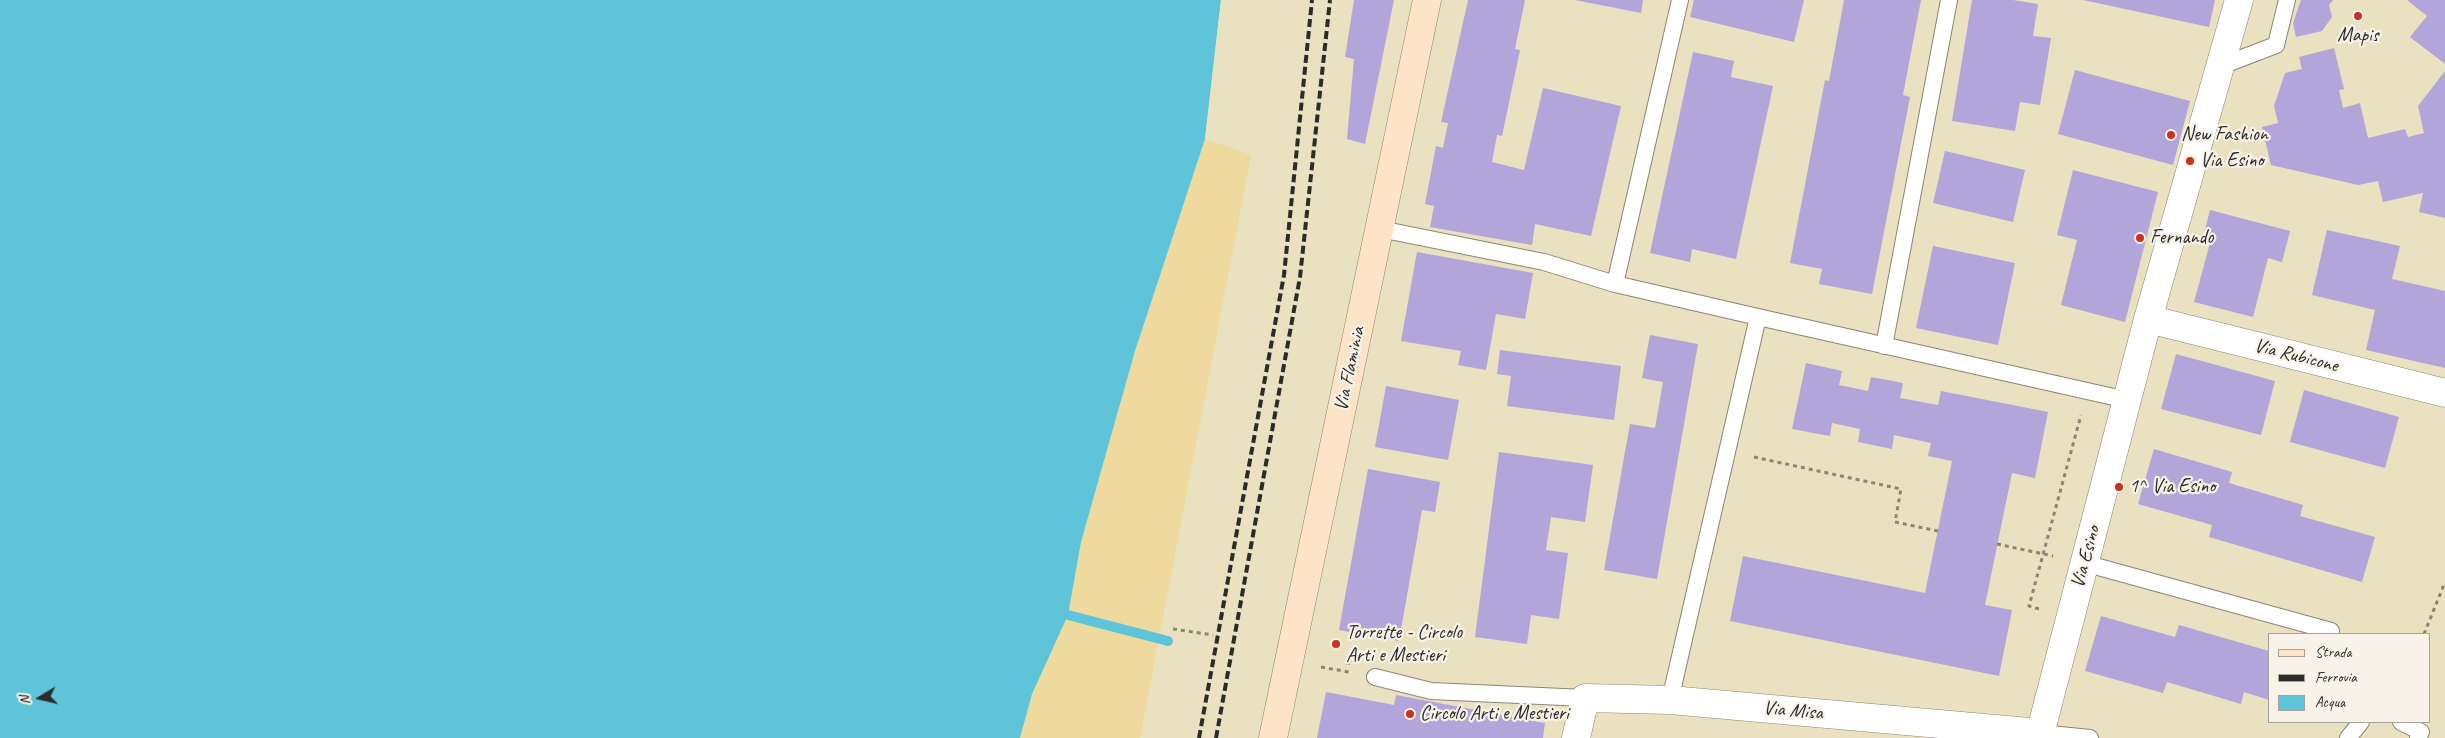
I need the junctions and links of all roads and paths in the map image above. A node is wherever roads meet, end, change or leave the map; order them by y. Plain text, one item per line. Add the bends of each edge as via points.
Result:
1 (1427, 0) edge
2 (1680, 0) edge
3 (1949, 0) edge
4 (2239, 0) edge
5 (2287, 0) edge
6 (2221, 66) junction
7 (1380, 229) junction
8 (1615, 284) junction
9 (1758, 317) junction
10 (2148, 319) junction
11 (1884, 346) junction
12 (2088, 390) junction
13 (2445, 393) edge
14 (2127, 400) junction
15 (1726, 451) junction
16 (1938, 531) dead end
17 (1997, 544) dead end
18 (2042, 554) junction
19 (2084, 563) junction
20 (2445, 582) edge
21 (2069, 617) junction
22 (1173, 630) dead end
23 (2331, 631) dead end
24 (2424, 633) edge
25 (1214, 635) dead end
26 (1288, 660) junction
27 (1375, 677) joint
28 (1585, 698) junction
29 (1670, 700) junction
30 (2360, 723) edge
31 (2403, 723) edge
32 (2040, 735) edge
33 (1272, 738) edge
34 (1576, 738) edge
35 (2090, 738) edge
36 (2348, 738) edge
37 (2418, 738) edge

1 - 7 main road, Via Flaminia
2 - 8 lane
3 - 11 lane
4 - 6 street, Via Esino
5 - 6 lane via 2276,46
6 - 10 street, Via Esino
7 - 8 lane via 1544,262
7 - 26 main road, Via Flaminia
8 - 9 lane
9 - 11 lane
9 - 15 lane
10 - 13 street, Via Rubicone
10 - 14 street, Via Esino
11 - 12 lane
12 - 14 lane
12 - 18 path
14 - 19 street, Via Esino
15 - 16 path via 1901,489 1895,522
15 - 29 lane
17 - 18 path
18 - 19 path
18 - 21 path via 2028,606
19 - 21 street, Via Esino
19 - 23 lane
20 - 24 path
21 - 32 street, Via Esino
22 - 25 path
26 - 27 path
26 - 33 main road, Via Flaminia
27 - 28 lane via 1430,691
28 - 29 street, Via Misa
28 - 34 street
29 - 32 street, Via Misa
30 - 36 lane
31 - 37 lane via 2421,732
32 - 35 lane

